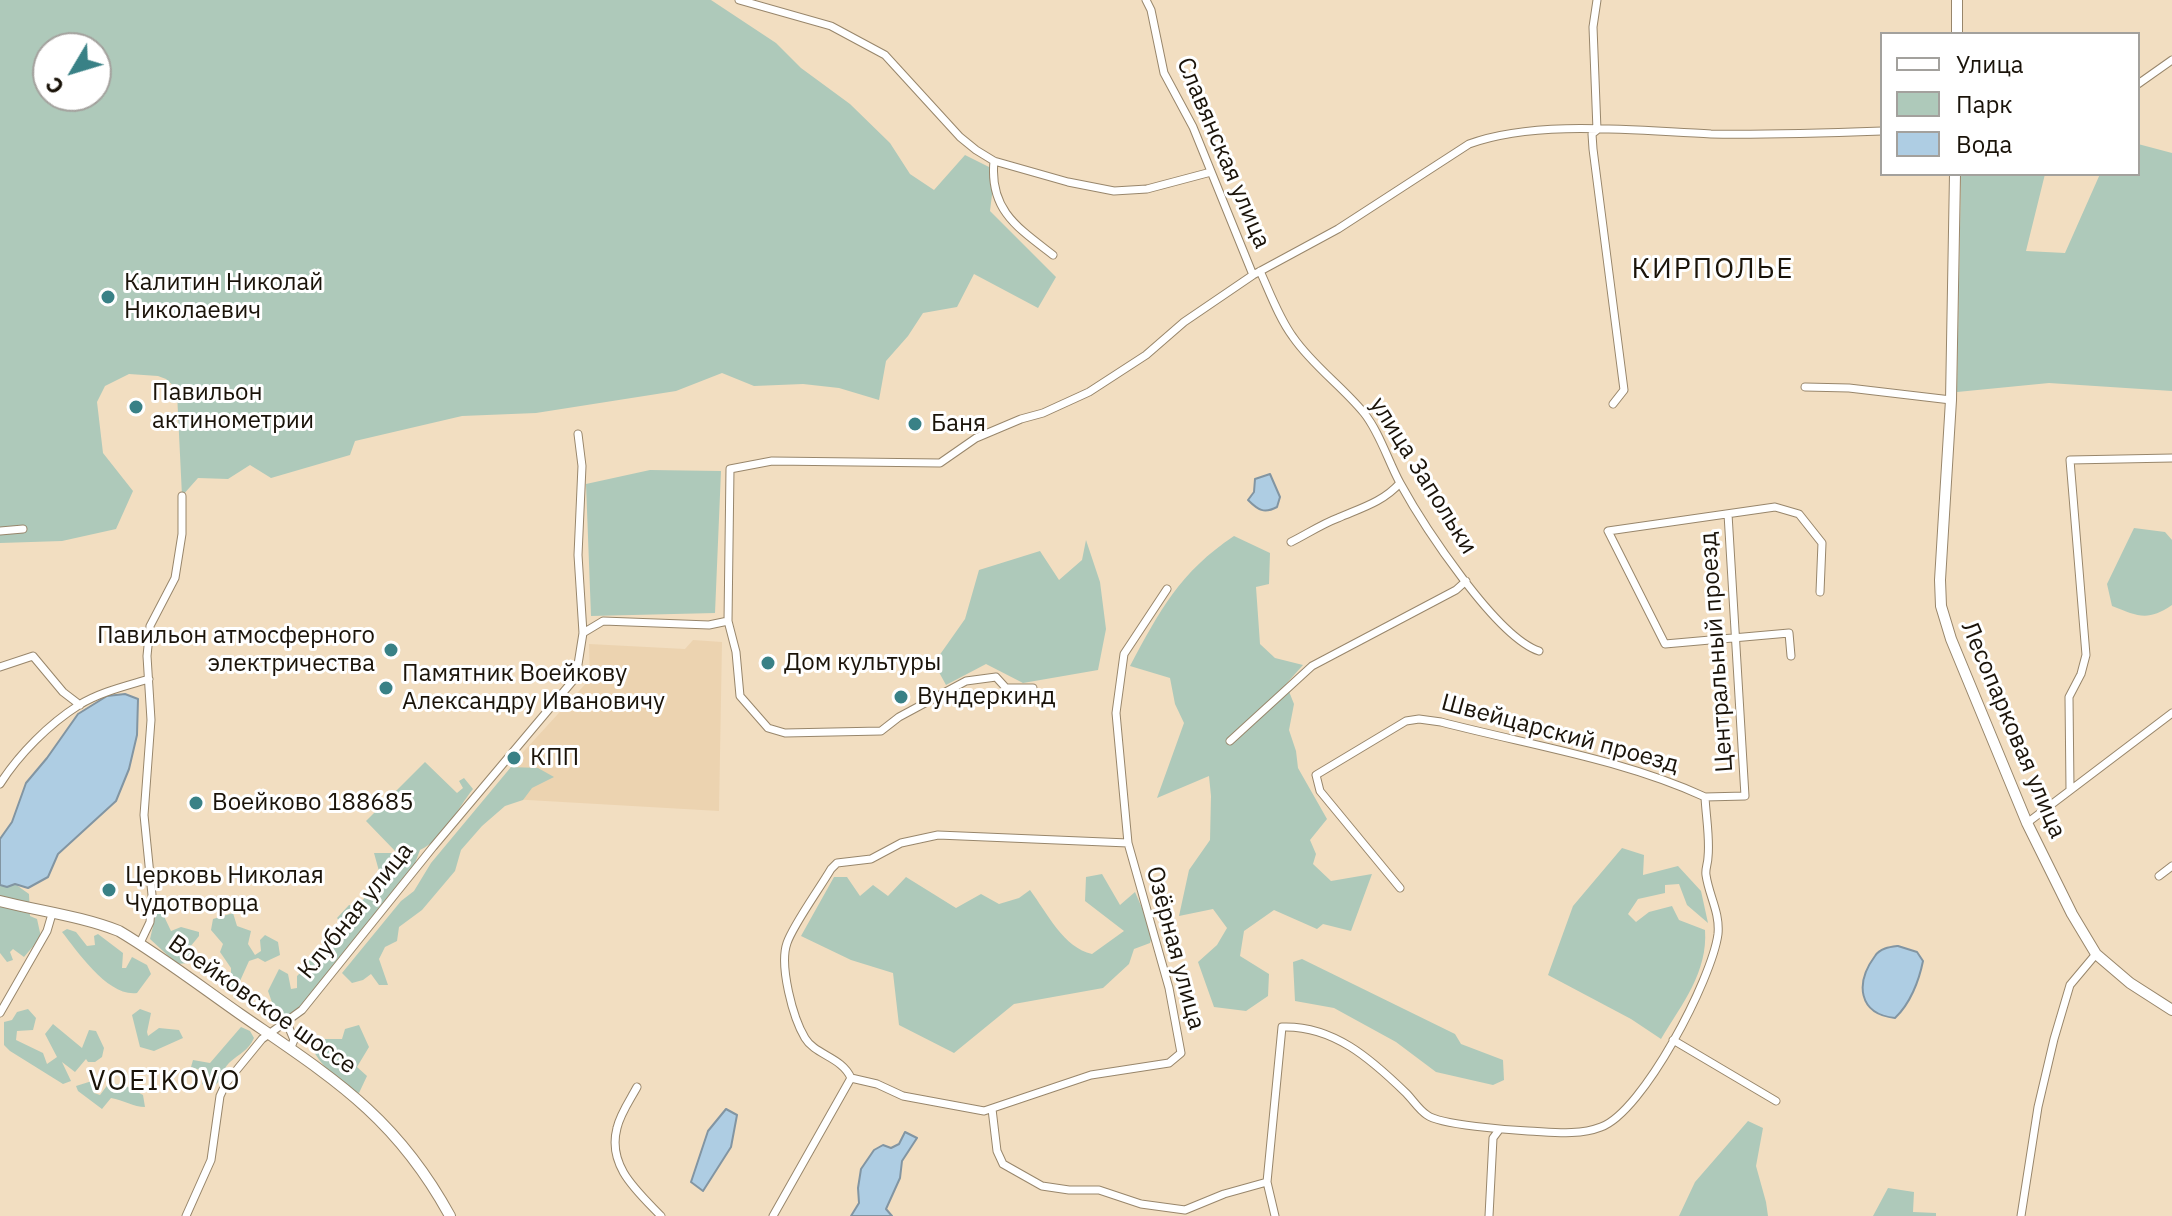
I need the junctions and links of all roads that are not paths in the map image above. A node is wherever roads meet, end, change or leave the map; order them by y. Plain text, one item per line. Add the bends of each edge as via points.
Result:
1 (739, 0) edge
2 (1146, 0) edge
3 (1597, 0) edge
4 (1957, 0) edge
5 (1957, 32) edge
6 (2172, 60) edge
7 (2140, 83) edge
8 (1597, 130) junction
9 (1880, 131) edge
10 (994, 161) junction
11 (1211, 172) junction
12 (1955, 176) edge
13 (1053, 255) dead end
14 (1256, 273) junction
15 (1805, 387) dead end
16 (1951, 400) junction
17 (1613, 404) dead end
18 (578, 434) dead end
19 (2172, 458) edge
20 (1400, 483) junction
21 (182, 496) dead end
22 (1728, 514) junction
23 (23, 529) dead end
24 (0, 531) edge
25 (1291, 542) dead end
26 (1466, 581) junction
27 (1167, 589) dead end
28 (1820, 592) dead end
29 (728, 621) junction
30 (583, 633) junction
31 (1737, 638) junction
32 (1539, 651) dead end
33 (1791, 656) dead end
34 (0, 667) edge
35 (149, 679) junction
36 (1033, 688) dead end
37 (80, 705) junction
38 (2172, 713) edge
39 (1230, 741) dead end
40 (0, 784) edge
41 (2070, 789) junction
42 (1705, 797) junction
43 (2027, 823) junction
44 (1128, 843) junction
45 (2172, 866) edge
46 (2159, 876) dead end
47 (1400, 888) dead end
48 (0, 901) edge
49 (52, 914) junction
50 (140, 943) junction
51 (2096, 954) junction
52 (2172, 1010) edge
53 (0, 1013) edge
54 (287, 1023) junction
55 (268, 1033) junction
56 (1673, 1040) junction
57 (291, 1047) junction
58 (851, 1078) junction
59 (637, 1087) dead end
60 (1776, 1101) dead end
61 (992, 1109) junction
62 (1499, 1130) junction
63 (1267, 1182) junction
64 (186, 1216) edge
65 (450, 1216) edge
66 (661, 1216) edge
67 (773, 1216) edge
68 (1275, 1216) edge
69 (1489, 1216) edge
70 (2021, 1216) edge

1 - 10 street via 831,26 885,55 960,137
2 - 11 street, Славянская улица via 1164,73
3 - 8 street
4 - 5 street
6 - 7 street
8 - 9 street
8 - 14 street via 1541,131 1469,144 1338,229
8 - 17 street via 1592,134 1593,149 1624,390
10 - 11 street via 1114,191 1147,189
10 - 13 street via 992,181 1002,206 1015,226
11 - 14 street, Славянская улица
12 - 16 street, Лесопарковая улица
14 - 20 street, улица Запольки via 1291,336 1365,414
14 - 29 street via 1089,392 976,438 940,463 772,461 730,469
15 - 16 street
16 - 43 street, Лесопарковая улица via 1941,606
18 - 30 street, Клубная улица
19 - 41 street via 2070,460 2086,655 2069,697
20 - 25 street via 1373,504
20 - 26 street, улица Запольки
21 - 35 street via 175,578 150,626
22 - 28 street via 1775,507 1799,514 1822,543
22 - 31 street, Центральный проезд
22 - 31 street via 1608,531 1665,644
23 - 24 street
26 - 32 street, улица Запольки via 1502,625 1526,647
26 - 39 street via 1312,666
27 - 44 street via 1124,654 1116,713
29 - 30 street via 603,621
29 - 36 street via 740,696 768,728 785,733 881,731 966,681 996,677 1006,688
30 - 54 street, Клубная улица via 576,677
31 - 33 street via 1789,633
31 - 42 street, Центральный проезд via 1745,796
34 - 37 street via 33,656
35 - 37 street
35 - 50 street via 144,815 152,895 150,922
37 - 40 street via 25,752
38 - 41 street
41 - 43 street
42 - 47 street, Швейцарский проезд via 1623,766 1441,722 1406,721 1316,775 1320,791
42 - 56 street, Швейцарский проезд via 1705,874 1716,904 1718,931 1701,990
43 - 51 street, Лесопарковая улица
44 - 58 street via 938,835 901,843 871,859 837,863 786,944 786,988 806,1041 838,1061
44 - 61 street, Озёрная улица via 1169,988 1181,1053 1169,1063 1091,1075
45 - 46 street
48 - 49 street, Воейковское шоссе
49 - 50 street, Воейковское шоссе via 96,922
49 - 53 street
50 - 55 street, Воейковское шоссе
51 - 52 street, Лесопарковая улица
51 - 70 street via 2070,985 2054,1039
54 - 55 street, Клубная улица
54 - 57 street via 294,1040
55 - 57 street, Воейковское шоссе
55 - 64 street via 220,1096 211,1160
56 - 60 street
56 - 62 street, Швейцарский проезд via 1627,1109 1603,1127 1566,1133
57 - 65 street, Воейковское шоссе via 394,1132
58 - 61 street, Озёрная улица via 916,1099
58 - 67 street
59 - 66 street via 617,1128 619,1167
61 - 63 street via 1003,1164 1042,1186 1099,1190 1141,1204 1185,1210
62 - 63 street, Швейцарский проезд via 1429,1117 1339,1039 1317,1029 1282,1027
62 - 69 street via 1493,1138
63 - 68 street

